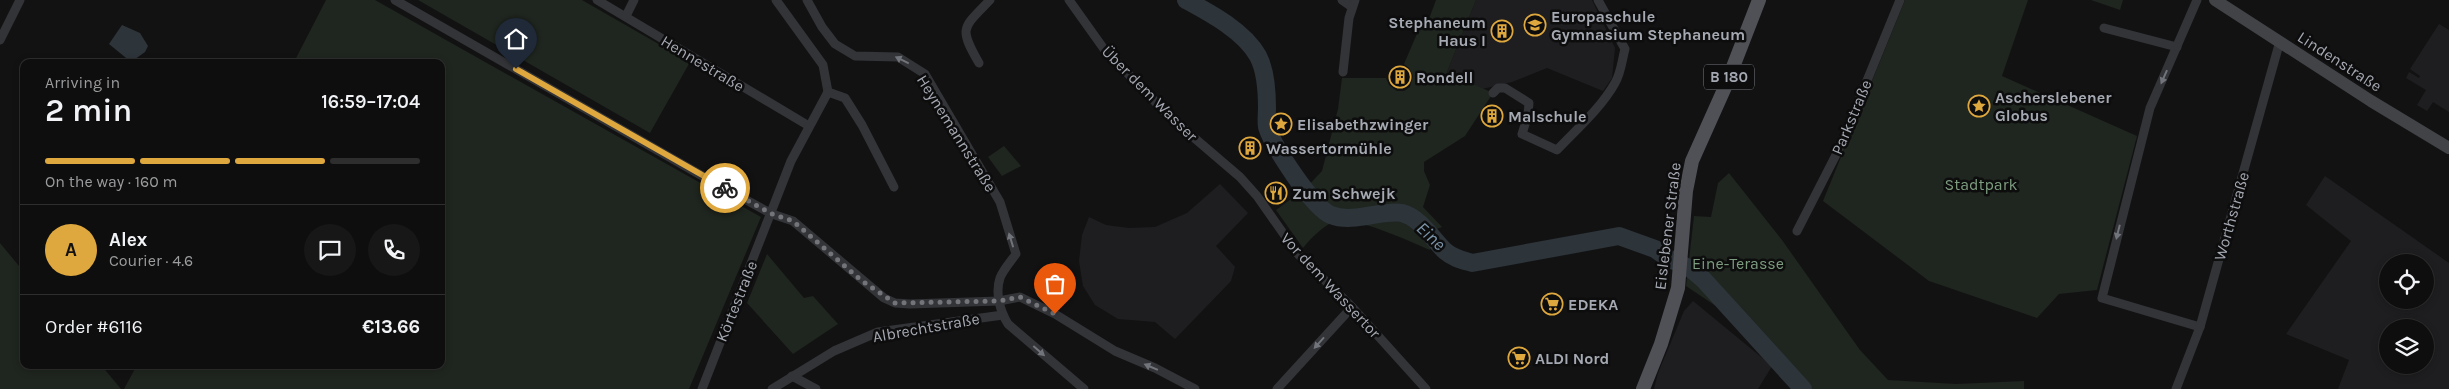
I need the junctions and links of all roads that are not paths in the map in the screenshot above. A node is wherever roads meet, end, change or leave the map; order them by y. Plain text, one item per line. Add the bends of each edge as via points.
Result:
1 (20, 0) edge
2 (395, 0) edge
3 (597, 0) edge
4 (634, 0) edge
5 (776, 0) edge
6 (807, 0) edge
7 (990, 0) edge
8 (1069, 0) edge
9 (1342, 0) edge
10 (1598, 0) edge
11 (1759, 0) edge
12 (1900, 0) edge
13 (2197, 0) edge
14 (2215, 0) edge
15 (1353, 3) edge
16 (626, 16) junction
17 (2104, 28) dead end
18 (0, 40) edge
19 (2280, 41) junction
20 (2177, 47) junction
21 (980, 63) dead end
22 (1343, 72) dead end
23 (828, 92) junction
24 (1493, 93) dead end
25 (808, 126) junction
26 (2449, 148) edge
27 (1219, 158) joint
28 (894, 187) dead end
29 (772, 214) junction
30 (1797, 231) dead end
31 (999, 301) junction
32 (1352, 307) junction
33 (1003, 315) junction
34 (2200, 327) junction
35 (792, 376) junction
36 (702, 389) edge
37 (772, 389) edge
38 (816, 389) edge
39 (1084, 389) edge
40 (1195, 389) edge
41 (1277, 389) edge
42 (1426, 389) edge
43 (1643, 389) edge
44 (2176, 389) edge

1 - 18 street
2 - 29 street
3 - 16 street, Hennestraße
4 - 16 street
5 - 23 street via 823,65
31 -> 6 street, Heynemannstraße via 1000,278 1016,254 1000,202 925,74 898,56 855,56 835,44
7 - 21 street via 968,22 965,33
8 - 27 street, Über dem Wasser via 1104,49 1135,82 1171,118
9 - 15 street
10 - 24 street via 1625,49 1616,81 1557,150 1522,134 1529,103 1505,88 1498,88
11 - 43 main road, Eislebener Straße / B 180 via 1726,85 1694,152 1687,185 1678,282 1671,314
12 - 30 street, Parkstraße via 1839,148
13 - 20 street
14 - 19 street, Lindenstraße
15 - 22 street
16 - 25 street, Hennestraße
17 - 20 street
19 - 26 street, Lindenstraße
19 - 34 street, Worthstraße
20 -> 34 street via 2150,108 2102,298
23 - 25 street, Körtestraße
23 - 28 street via 845,98
25 - 29 street, Körtestraße
27 - 32 street, Vor dem Wassertor via 1257,196 1297,253
29 - 31 street via 793,221 862,281 895,303
29 - 36 street, Körtestraße
31 - 33 street
40 -> 31 street via 1115,351 1055,314 1020,297
32 -> 41 street
32 - 42 street, Vor dem Wassertor
33 - 35 street, Albrechtstraße via 878,332 834,351
33 -> 39 street via 1008,324
34 - 44 street, Worthstraße
35 - 37 street, Albrechtstraße
35 - 38 street

